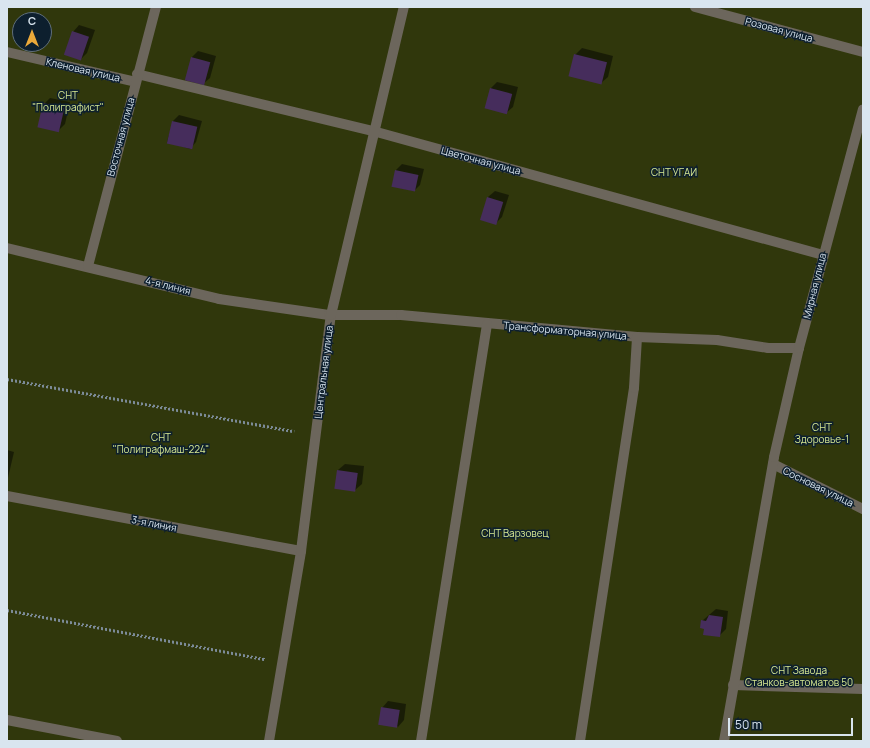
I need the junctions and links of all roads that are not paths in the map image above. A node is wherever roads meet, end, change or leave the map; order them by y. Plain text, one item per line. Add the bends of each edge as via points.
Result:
1 (156, 7) edge
2 (404, 7) edge
3 (695, 7) edge
4 (7, 52) edge
5 (863, 52) edge
6 (136, 78) junction
7 (863, 109) edge
8 (373, 131) junction
9 (7, 248) edge
10 (822, 255) junction
11 (88, 266) junction
12 (331, 315) junction
13 (487, 324) junction
14 (637, 337) junction
15 (799, 348) junction
16 (773, 464) junction
17 (7, 496) edge
18 (863, 509) edge
19 (301, 551) junction
20 (733, 685) junction
21 (863, 689) edge
22 (7, 720) edge
23 (117, 741) edge
24 (269, 741) edge
25 (421, 741) edge
26 (580, 741) edge
27 (724, 741) edge

1 - 6 street, Восточная улица
2 - 8 street, Центральная улица
3 - 5 street, Розовая улица
4 - 6 street, Кленовая улица
6 - 8 street, Цветочная улица
6 - 11 street, Восточная улица
7 - 10 street, Мирная улица
8 - 10 street, Цветочная улица
8 - 12 street, Центральная улица
9 - 11 street, 4-я линия
10 - 15 street, Мирная улица
11 - 12 street, 4-я линия via 219,299
12 - 13 street, Трансформаторная улица via 401,315
12 - 19 street, Центральная улица
13 - 14 street, Трансформаторная улица
13 - 25 street
14 - 15 street, Трансформаторная улица via 717,340 768,348
14 - 26 street via 634,388
15 - 16 street, Мирная улица
16 - 18 street, Сосновая улица
16 - 20 street, Мирная улица
17 - 19 street, 3-я линия
19 - 24 street, Центральная улица
20 - 21 street
20 - 27 street, Мирная улица
22 - 23 street

